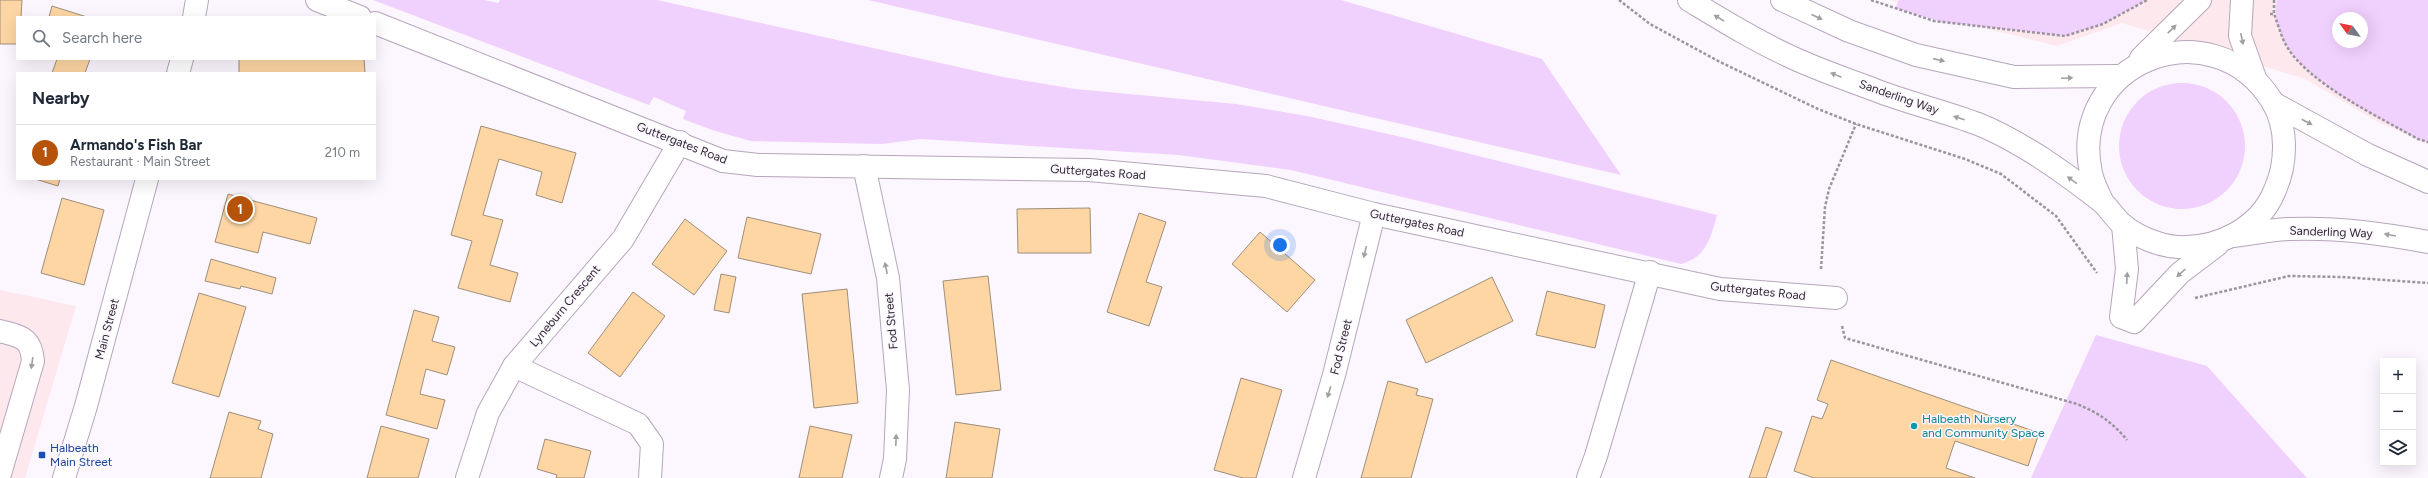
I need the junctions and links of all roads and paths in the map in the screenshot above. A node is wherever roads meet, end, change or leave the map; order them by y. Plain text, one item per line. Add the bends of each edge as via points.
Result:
1 (197, 0) edge
2 (317, 0) edge
3 (1619, 0) edge
4 (1689, 0) edge
5 (1782, 0) edge
6 (1871, 0) edge
7 (2147, 0) edge
8 (2200, 0) edge
9 (2274, 0) edge
10 (2242, 7) edge
11 (2274, 14) junction
12 (194, 16) edge
13 (357, 16) edge
14 (376, 23) edge
15 (182, 60) edge
16 (2127, 71) junction
17 (178, 72) edge
18 (2255, 78) junction
19 (2273, 103) junction
20 (1856, 124) junction
21 (680, 142) junction
22 (2428, 142) edge
23 (864, 166) junction
24 (148, 180) edge
25 (2428, 182) edge
26 (2103, 203) junction
27 (1374, 214) junction
28 (2123, 225) junction
29 (2228, 238) junction
30 (2428, 242) edge
31 (1650, 272) junction
32 (2428, 283) edge
33 (2126, 286) junction
34 (2161, 293) junction
35 (1828, 298) junction
36 (0, 331) edge
37 (514, 366) junction
38 (2127, 440) dead end
39 (0, 474) edge
40 (64, 478) edge
41 (467, 478) edge
42 (650, 478) edge
43 (891, 478) edge
44 (1304, 478) edge
45 (1588, 478) edge

1 - 12 street
2 - 13 street
3 - 20 path via 1650,24 1720,62
26 -> 4 street, Sanderling Way via 2039,157 1979,124 1878,91 1789,56
5 -> 16 street, Sanderling Way via 1849,31 1916,55 2014,77
6 - 7 path via 1934,21 2065,36 2103,24
16 -> 8 street
9 - 11 path
10 - 11 path
10 -> 18 street via 2240,36
11 - 22 path via 2286,46 2305,69 2356,105
14 - 21 street, Guttergates Road
15 - 17 street
16 - 18 street, Sanderling Way via 2164,53 2197,51 2228,60
16 - 26 street, Sanderling Way via 2110,87 2094,114 2088,144 2091,175
18 - 19 street, Sanderling Way
19 -> 25 street, Sanderling Way via 2368,155
19 - 29 street, Sanderling Way via 2283,133 2284,163 2275,192 2257,217
20 - 33 path via 1965,159 2001,174 2056,216 2097,274
20 - 35 path via 1824,207
21 - 23 street, Guttergates Road via 723,161 758,165
21 - 37 street, Lyneburn Crescent via 623,239
23 - 27 street, Guttergates Road via 1089,170 1266,186
43 -> 23 street, Fod Street via 895,459 897,383 888,278
24 - 40 street, Main Street
26 - 28 street, Sanderling Way
27 - 31 street, Guttergates Road
27 -> 44 street, Fod Street via 1334,375
28 - 29 street, Sanderling Way via 2149,241 2177,248 2206,246
33 -> 28 street via 2126,243
30 -> 29 street, Sanderling Way via 2386,234 2333,229 2287,229
29 -> 34 street via 2180,273
31 - 35 street, Guttergates Road via 1720,289
31 - 45 street
32 - 34 path via 2289,276 2240,286 2200,299
33 - 34 street via 2121,317 2134,322
35 - 38 path via 1845,338 2077,404 2112,422
36 -> 39 street via 23,337 32,348 33,361
37 - 41 street, Lyneburn Crescent via 488,413
37 - 42 street via 638,424 652,444

